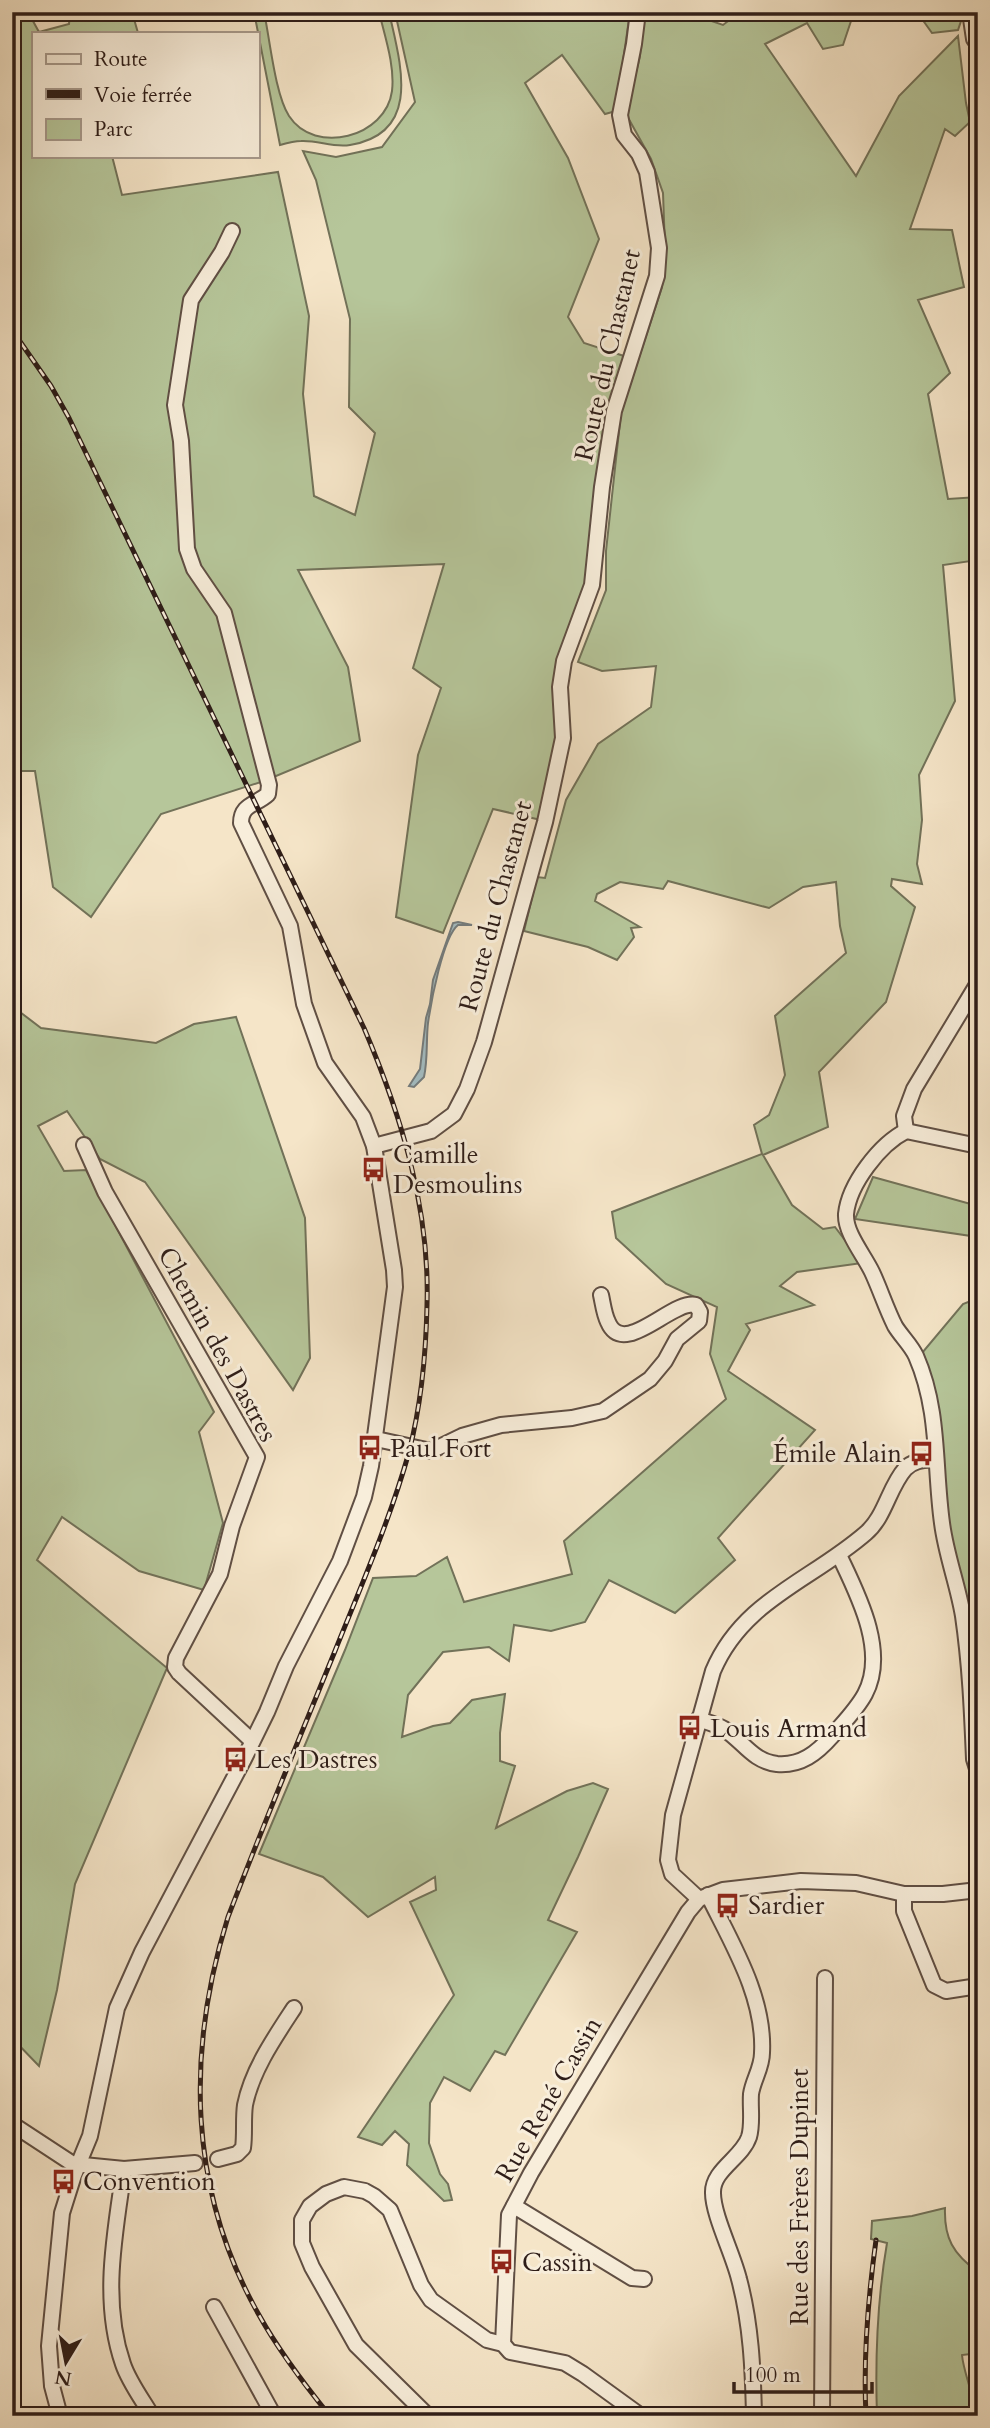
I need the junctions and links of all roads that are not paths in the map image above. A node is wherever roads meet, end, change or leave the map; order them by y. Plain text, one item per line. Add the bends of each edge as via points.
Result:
1 (638, 12) edge
2 (970, 12) edge
3 (978, 45) edge
4 (232, 231) dead end
5 (978, 983) edge
6 (906, 1131) junction
7 (84, 1145) dead end
8 (374, 1146) junction
9 (978, 1146) edge
10 (601, 1295) dead end
11 (376, 1439) junction
12 (935, 1459) junction
13 (839, 1555) junction
14 (698, 1719) junction
15 (252, 1741) junction
16 (978, 1772) edge
17 (978, 1890) edge
18 (904, 1894) junction
19 (703, 1897) junction
20 (825, 1978) dead end
21 (978, 1986) edge
22 (294, 2008) dead end
23 (12, 2124) edge
24 (218, 2159) dead end
25 (195, 2163) dead end
26 (79, 2164) junction
27 (124, 2169) junction
28 (514, 2206) junction
29 (644, 2279) dead end
30 (214, 2307) dead end
31 (503, 2344) junction
32 (60, 2416) edge
33 (152, 2416) edge
34 (274, 2416) edge
35 (428, 2416) edge
36 (641, 2416) edge
37 (754, 2416) edge
38 (822, 2416) edge

1 - 8 street, Route du Chastanet via 620,115 624,135 648,172 659,248 657,276 614,411 592,585 559,687 563,738 545,822 484,1042 454,1114 430,1131
2 - 3 street
4 - 8 street via 191,300 175,405 187,549 194,569 223,613 269,785 268,794 245,807 241,822 290,926 304,1004 325,1063 363,1117
5 - 6 street via 914,1089 904,1116
6 - 9 street
6 - 12 street via 895,1136 867,1166 846,1216 896,1327 915,1354 929,1392
7 - 15 street, Chemin des Dastres via 105,1192 257,1457 220,1574 176,1658 179,1673
8 - 11 street via 395,1287
10 - 11 street via 608,1322 624,1334 652,1325 688,1303 696,1305 699,1321 677,1339 650,1379 603,1411 501,1425 430,1451
11 - 15 street via 364,1497 340,1561
12 - 13 street via 906,1468 870,1530
12 - 16 street via 942,1525 970,1670
13 - 14 street via 755,1610 734,1633 717,1660
13 - 14 street via 863,1607 872,1643 867,1691 858,1706 820,1749 792,1763 761,1760 723,1728
14 - 19 street via 673,1815 668,1860 672,1874
15 - 26 street via 122,1995 90,2136
17 - 18 street
18 - 19 street via 856,1883 801,1881 723,1890
18 - 21 street via 904,1911 934,1985 946,1991
19 - 28 street, Rue René Cassin via 688,1912
19 - 37 street via 750,1986 761,2019 762,2055 752,2092 750,2135 712,2189 740,2280 752,2340
20 - 38 street, Rue des Frères Dupinet
22 - 24 street via 251,2084 243,2148
23 - 26 street
25 - 27 street
26 - 27 street
26 - 32 street via 62,2213 49,2346
27 - 33 street via 111,2256 113,2325 123,2364
28 - 29 street via 632,2278
28 - 31 street, Rue René Cassin via 509,2215
30 - 34 street
31 - 35 street via 487,2340 431,2300 390,2210 374,2196 344,2187 310,2206 302,2220 302,2243 335,2309 356,2345
31 - 36 street via 510,2352 565,2363

